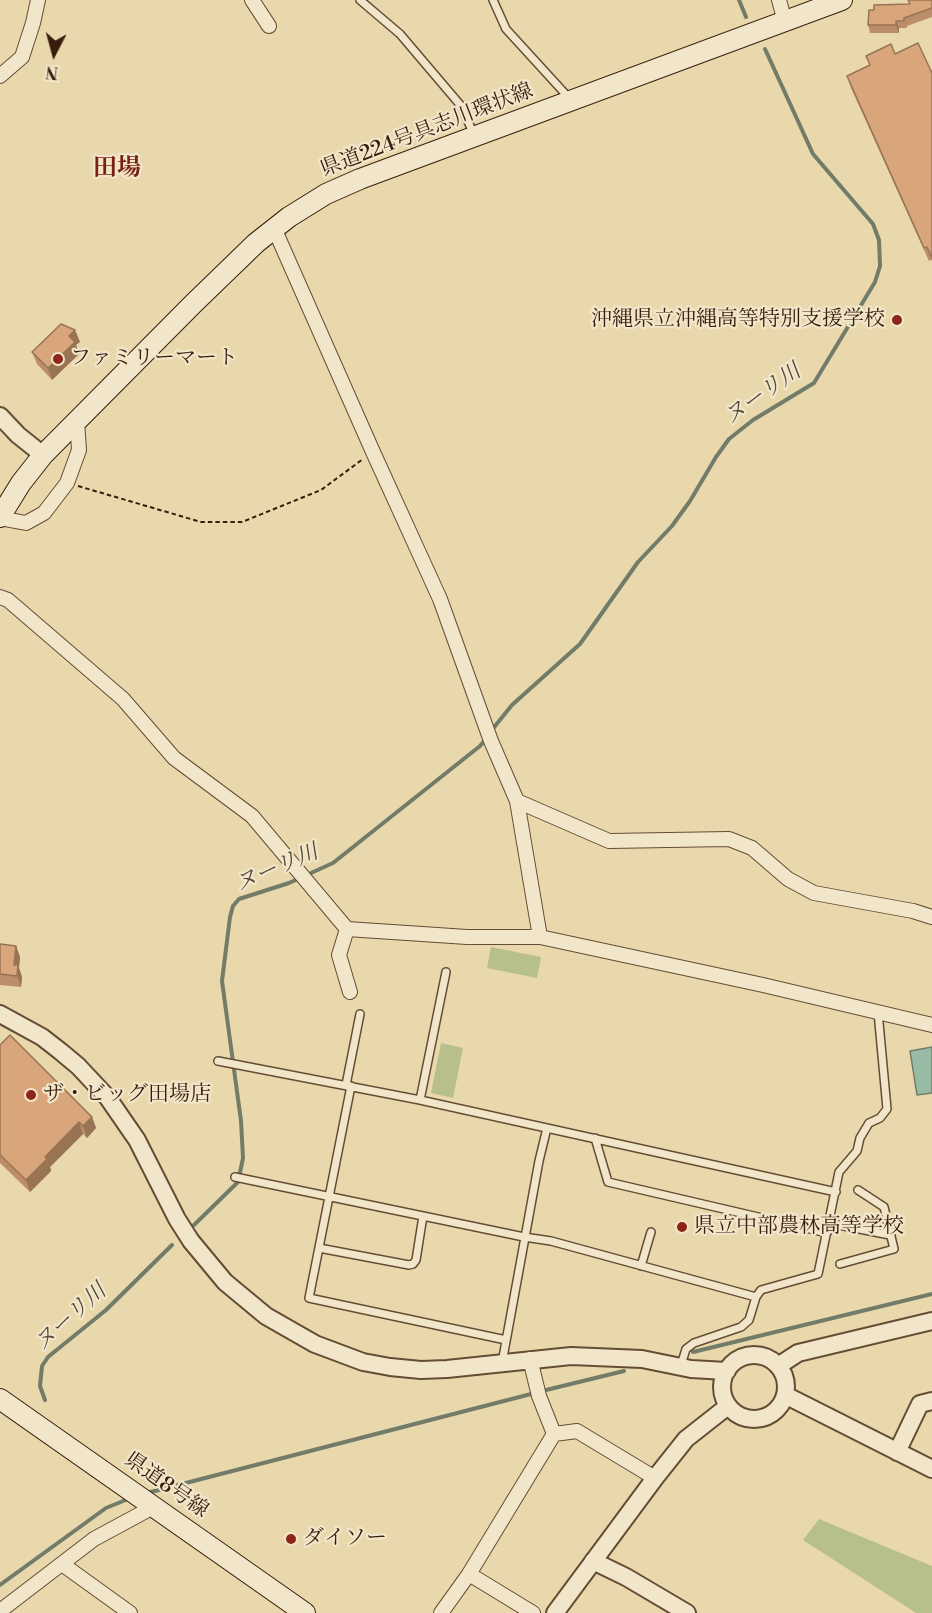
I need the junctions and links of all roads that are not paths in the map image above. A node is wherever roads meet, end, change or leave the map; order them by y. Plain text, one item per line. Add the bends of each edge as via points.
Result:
1 (38, 0) edge
2 (252, 0) edge
3 (360, 0) edge
4 (493, 0) edge
5 (779, 0) edge
6 (842, 0) edge
7 (785, 22) junction
8 (269, 26) dead end
9 (0, 76) edge
10 (571, 101) junction
11 (475, 137) junction
12 (274, 228) junction
13 (0, 416) edge
14 (77, 421) junction
15 (44, 455) junction
16 (0, 518) edge
17 (0, 597) edge
18 (518, 801) junction
19 (932, 917) edge
20 (346, 929) junction
21 (540, 937) junction
22 (446, 972) dead end
23 (350, 992) dead end
24 (878, 1012) junction
25 (0, 1014) edge
26 (360, 1014) dead end
27 (932, 1025) edge
28 (218, 1061) dead end
29 (348, 1086) junction
30 (420, 1100) junction
31 (547, 1128) junction
32 (596, 1138) junction
33 (235, 1176) dead end
34 (858, 1190) dead end
35 (836, 1192) junction
36 (329, 1196) junction
37 (423, 1216) junction
38 (829, 1223) junction
39 (651, 1232) dead end
40 (827, 1233) junction
41 (890, 1235) junction
42 (524, 1238) junction
43 (319, 1248) junction
44 (840, 1264) dead end
45 (641, 1266) junction
46 (756, 1297) junction
47 (932, 1321) edge
48 (506, 1340) junction
49 (530, 1359) junction
50 (502, 1363) junction
51 (778, 1366) junction
52 (681, 1367) junction
53 (727, 1371) junction
54 (785, 1395) junction
55 (0, 1399) edge
56 (932, 1401) edge
57 (728, 1406) junction
58 (554, 1434) junction
59 (897, 1452) junction
60 (932, 1469) edge
61 (655, 1478) junction
62 (153, 1505) junction
63 (593, 1561) junction
64 (62, 1564) junction
65 (469, 1574) junction
66 (0, 1611) edge
67 (130, 1613) edge
68 (305, 1613) edge
69 (441, 1613) edge
70 (533, 1613) edge
71 (555, 1613) edge
72 (687, 1613) edge

1 - 9 street via 22,57
2 - 8 street
3 - 11 lane via 388,22 462,107
4 - 10 lane via 506,29
5 - 7 street
6 - 7 main road, 県道224号具志川環状線
7 - 10 main road, 県道224号具志川環状線
10 - 11 main road, 県道224号具志川環状線
11 - 12 main road, 県道224号具志川環状線 via 326,194
12 - 14 main road, 県道224号具志川環状線 via 217,279
12 - 18 street via 440,599 490,741
13 - 15 street
14 - 15 main road, 県道224号具志川環状線
14 - 16 street via 80,450 68,483 44,513 26,523
15 - 16 main road, 県道224号具志川環状線
17 - 20 street via 123,699 174,758 252,816
18 - 19 street via 609,841 729,839 752,848 788,879 814,893
18 - 21 street
20 - 21 street via 467,937
20 - 23 street via 339,955
21 - 24 street
22 - 30 lane
24 - 27 street
24 - 35 lane via 887,1109 869,1123 857,1152 838,1173
25 - 50 street via 42,1037 93,1081 137,1140 191,1241 225,1282 266,1316 339,1354 390,1367 421,1370
26 - 29 lane
28 - 29 lane
29 - 30 lane
29 - 36 lane
30 - 31 lane
31 - 32 lane
31 - 42 lane
32 - 35 lane
32 - 40 lane via 608,1182
33 - 36 lane
34 - 41 lane via 884,1207
35 - 38 lane
36 - 37 lane
36 - 43 lane
37 - 42 lane
37 - 43 lane via 413,1264
38 - 40 lane
38 - 41 lane
39 - 45 lane
40 - 46 lane via 818,1274 761,1290
41 - 44 lane via 894,1250
42 - 45 lane via 551,1241
42 - 48 lane
43 - 48 lane via 309,1298
45 - 46 lane
46 - 52 lane via 749,1320 741,1327 694,1343 686,1349
47 - 51 street via 798,1353
48 - 50 lane
49 - 50 street
49 - 52 street via 607,1357
49 - 58 street
51 - 53 street via 761,1356 751,1356 733,1363
51 - 54 street via 784,1375
52 - 53 street
53 - 57 street via 722,1389
54 - 57 street via 774,1412 755,1419 745,1418
54 - 59 street
55 - 62 main road, 県道8号線
56 - 59 street via 920,1404
57 - 61 street via 686,1439
58 - 61 street via 577,1431
58 - 65 street
59 - 60 street
61 - 63 street
62 - 64 street via 94,1539
62 - 68 main road, 県道8号線
63 - 71 street
63 - 72 street
64 - 66 street
64 - 67 street
65 - 69 street
65 - 70 street

